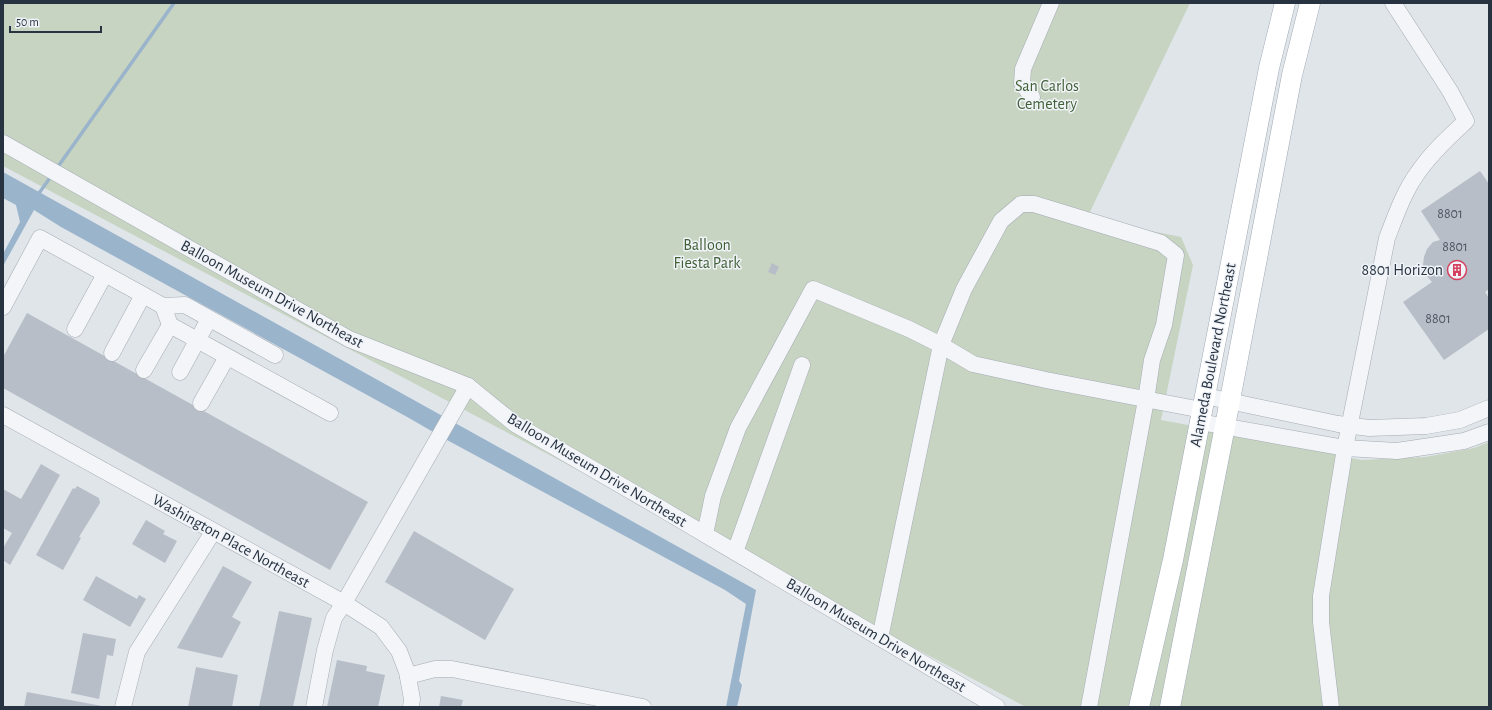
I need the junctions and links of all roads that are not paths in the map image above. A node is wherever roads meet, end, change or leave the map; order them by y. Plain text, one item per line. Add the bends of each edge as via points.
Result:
1 (1051, 3) edge
2 (1285, 3) edge
3 (1310, 3) edge
4 (1393, 3) edge
5 (1032, 97) dead end
6 (3, 142) edge
7 (105, 274) junction
8 (143, 295) junction
9 (163, 306) junction
10 (3, 308) edge
11 (209, 319) junction
12 (170, 325) junction
13 (75, 329) dead end
14 (197, 340) junction
15 (941, 345) junction
16 (112, 353) dead end
17 (275, 355) dead end
18 (227, 357) junction
19 (802, 365) dead end
20 (144, 370) dead end
21 (180, 372) dead end
22 (468, 386) junction
23 (1146, 400) junction
24 (1230, 401) junction
25 (201, 403) dead end
26 (1489, 408) edge
27 (1202, 409) junction
28 (330, 413) dead end
29 (3, 415) edge
30 (1225, 426) junction
31 (1350, 426) junction
32 (1489, 432) edge
33 (1345, 448) junction
34 (213, 532) junction
35 (705, 534) junction
36 (735, 552) junction
37 (344, 603) junction
38 (880, 638) junction
39 (408, 676) junction
40 (123, 707) edge
41 (314, 707) edge
42 (411, 707) edge
43 (643, 707) edge
44 (997, 707) edge
45 (1089, 707) edge
46 (1139, 707) edge
47 (1170, 707) edge
48 (1331, 707) edge

1 - 5 street via 1023,69 1022,83
2 - 27 main road, Alameda Boulevard Northeast via 1269,68
3 - 24 main road, Alameda Boulevard Northeast via 1292,75
4 - 31 street via 1450,91 1466,121 1443,142 1418,171 1399,206 1387,238
6 - 22 street, Balloon Museum Drive Northeast via 349,339
7 - 8 street
7 - 10 street via 40,238
7 - 13 street
8 - 9 street
8 - 16 street
9 - 11 street via 185,305
9 - 12 street
11 - 14 street
11 - 17 street
12 - 14 street
12 - 20 street
14 - 18 street
14 - 21 street
15 - 23 street via 973,364
15 - 23 street via 964,289 1001,221 1021,204 1034,204 1161,243 1176,255 1164,325 1152,360
15 - 35 street via 813,289 738,428 713,496
15 - 38 street
18 - 25 street
18 - 28 street
19 - 36 street
22 - 35 street, Balloon Museum Drive Northeast via 515,424
22 - 37 street
23 - 27 street
23 - 45 street
24 - 27 street
24 - 30 main road, Alameda Boulevard Northeast
24 - 31 street
26 - 31 street via 1460,420 1426,426
27 - 30 street
27 - 46 main road, Alameda Boulevard Northeast via 1173,560
29 - 34 street, Washington Place Northeast
30 - 33 street
30 - 47 main road, Alameda Boulevard Northeast
31 - 33 street
32 - 33 street via 1464,441 1404,450
33 - 48 street via 1321,596 1321,622
34 - 37 street, Washington Place Northeast
34 - 40 street via 137,652
35 - 36 street, Balloon Museum Drive Northeast
36 - 38 street, Balloon Museum Drive Northeast
37 - 39 street, Washington Place Northeast via 381,627 399,651
37 - 41 street via 334,618
38 - 44 street, Balloon Museum Drive Northeast
39 - 42 street, Washington Place Northeast
39 - 43 street via 435,669 452,669

